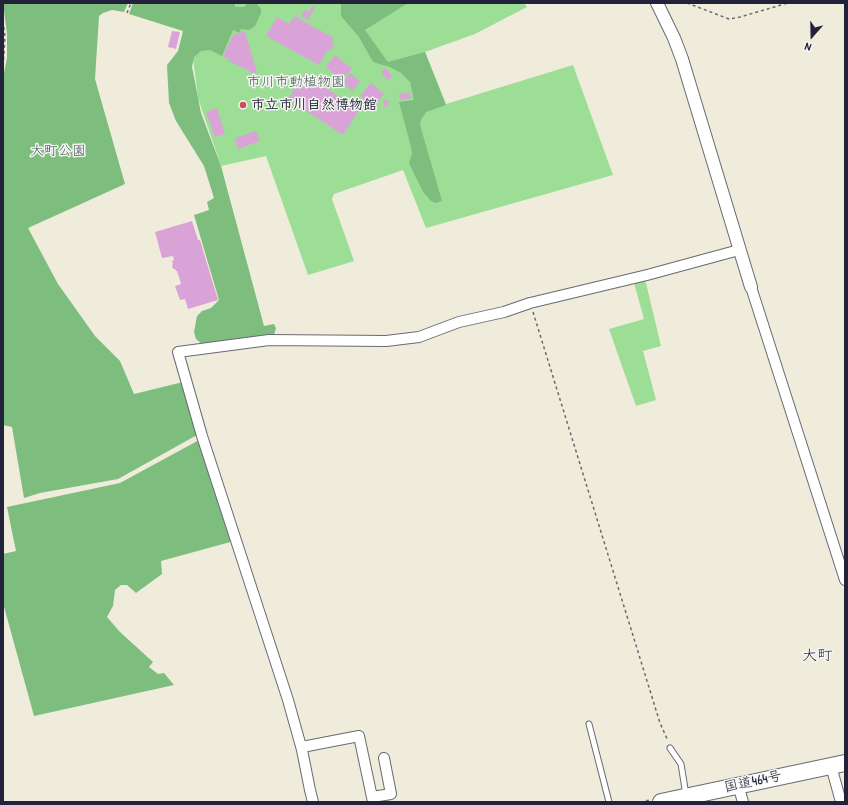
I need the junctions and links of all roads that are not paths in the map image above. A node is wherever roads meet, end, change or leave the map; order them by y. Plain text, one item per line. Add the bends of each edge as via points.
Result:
1 (657, 3) edge
2 (739, 250) junction
3 (751, 287) joint
4 (845, 580) edge
5 (589, 724) dead end
6 (302, 747) junction
7 (670, 748) road end
8 (384, 758) dead end
9 (838, 764) edge
10 (738, 785) junction
11 (686, 796) junction
12 (372, 800) edge
13 (313, 802) edge
14 (609, 802) edge
15 (661, 802) edge
16 (743, 802) edge
17 (842, 802) edge

1 - 2 street via 682,59
2 - 3 street
2 - 6 street via 460,322 419,337 386,341 268,340 178,352 202,436
3 - 4 street
5 - 14 lane
6 - 12 street via 359,736
6 - 13 street
7 - 11 lane via 681,764
8 - 12 street via 391,794
9 - 10 highway, 国道464号
9 - 17 street
10 - 11 highway, 国道464号
10 - 16 street
11 - 15 highway, 国道464号

